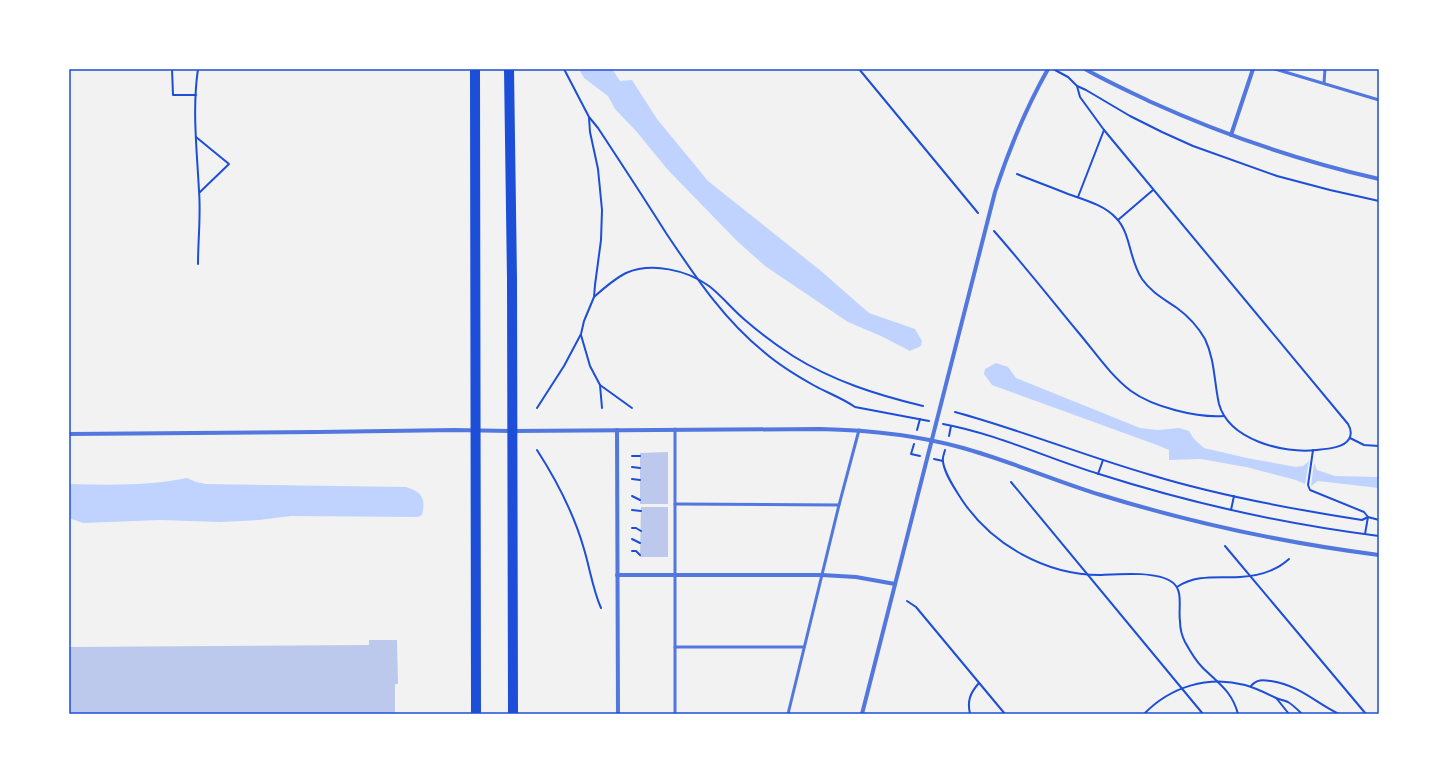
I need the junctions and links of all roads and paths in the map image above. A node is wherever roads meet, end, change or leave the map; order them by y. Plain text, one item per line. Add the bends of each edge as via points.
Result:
1 (172, 69) edge
2 (198, 69) edge
3 (564, 69) edge
4 (859, 69) edge
5 (1048, 69) edge
6 (1085, 69) edge
7 (1253, 69) edge
8 (1275, 69) edge
9 (1325, 69) edge
10 (509, 70) edge
11 (1055, 70) edge
12 (475, 71) edge
13 (1324, 83) junction
14 (1077, 86) junction
15 (196, 95) junction
16 (1379, 100) edge
17 (589, 117) junction
18 (1104, 130) junction
19 (1231, 135) junction
20 (196, 138) junction
21 (1017, 174) dead end
22 (1379, 179) edge
23 (1153, 190) junction
24 (200, 192) junction
25 (1078, 197) junction
26 (1379, 201) edge
27 (978, 213) dead end
28 (1118, 220) junction
29 (994, 231) dead end
30 (198, 264) dead end
31 (697, 278) junction
32 (594, 297) junction
33 (581, 334) junction
34 (600, 385) junction
35 (923, 406) dead end
36 (537, 408) dead end
37 (602, 408) dead end
38 (632, 408) dead end
39 (955, 412) dead end
40 (1224, 416) junction
41 (920, 420) junction
42 (925, 421) dead end
43 (946, 424) dead end
44 (918, 426) dead end
45 (951, 426) junction
46 (675, 429) junction
47 (475, 430) junction
48 (617, 430) junction
49 (859, 430) junction
50 (512, 431) junction
51 (950, 432) dead end
52 (69, 434) edge
53 (1350, 438) junction
54 (932, 440) junction
55 (1379, 446) edge
56 (912, 449) dead end
57 (537, 450) dead end
58 (1313, 450) junction
59 (917, 455) dead end
60 (944, 455) dead end
61 (632, 456) dead end
62 (640, 456) dead end
63 (936, 459) dead end
64 (1102, 460) junction
65 (942, 461) junction
66 (632, 467) dead end
67 (640, 468) dead end
68 (1098, 474) junction
69 (632, 479) dead end
70 (640, 480) dead end
71 (1011, 482) dead end
72 (632, 496) dead end
73 (1234, 496) junction
74 (640, 500) dead end
75 (675, 504) junction
76 (839, 505) junction
77 (632, 510) dead end
78 (1231, 510) junction
79 (641, 511) dead end
80 (1368, 517) junction
81 (1379, 520) edge
82 (632, 528) dead end
83 (641, 531) dead end
84 (1365, 534) junction
85 (1379, 536) edge
86 (632, 539) dead end
87 (640, 543) dead end
88 (1225, 546) dead end
89 (632, 551) dead end
90 (640, 555) dead end
91 (1379, 555) edge
92 (1289, 559) dead end
93 (1087, 574) junction
94 (617, 575) junction
95 (675, 575) junction
96 (822, 575) junction
97 (1249, 576) junction
98 (895, 584) junction
99 (1177, 587) junction
100 (907, 601) dead end
101 (601, 608) dead end
102 (675, 647) junction
103 (804, 647) junction
104 (1219, 682) junction
105 (979, 683) junction
106 (1251, 686) junction
107 (1182, 688) junction
108 (1276, 698) junction
109 (476, 714) edge
110 (513, 714) edge
111 (618, 714) edge
112 (676, 714) edge
113 (788, 714) edge
114 (862, 714) edge
115 (970, 714) edge
116 (1005, 714) edge
117 (1144, 714) edge
118 (1203, 714) edge
119 (1238, 714) edge
120 (1289, 714) edge
121 (1302, 714) edge
122 (1339, 714) edge
123 (1366, 714) edge

1 - 15 path via 173,95
2 - 15 path
3 - 17 path
4 - 27 path
5 - 54 street via 1014,137 995,192
6 - 19 street via 1163,108
7 - 19 street
8 - 13 lane
9 - 13 lane
10 - 50 main road
11 - 14 path
12 - 47 main road
13 - 16 lane
14 - 18 path via 1080,97
14 - 26 path via 1147,125 1208,152 1294,180
15 - 20 path
17 - 31 path
17 - 32 path via 602,210
18 - 23 path
18 - 25 path
19 - 22 street via 1302,159
20 - 24 path
20 - 24 path via 229,164
21 - 25 path
23 - 28 path
23 - 53 path via 1348,424
24 - 30 path
25 - 28 path via 1102,207
28 - 40 path via 1126,233 1134,264 1142,279 1161,298 1189,318 1204,338 1212,359 1218,398
29 - 40 path via 1122,383 1152,402 1172,409
31 - 32 path via 662,269 635,270 618,277
31 - 35 path via 755,329 808,364 864,390
31 - 41 path via 724,313 750,340 798,376 855,407
32 - 33 path
33 - 34 path via 590,366
33 - 36 path
34 - 37 path
34 - 38 path
39 - 64 path
40 - 58 path via 1237,430 1255,440 1279,447
41 - 42 path
41 - 44 path
43 - 45 path
45 - 51 path
45 - 68 path
46 - 48 street
46 - 49 street
46 - 75 lane
47 - 50 street
47 - 52 street
47 - 109 main road
48 - 50 street
48 - 94 street
49 - 54 street
49 - 76 lane
50 - 110 main road
53 - 55 path via 1364,445
53 - 58 path via 1342,445
54 - 91 street via 979,452 1100,494 1185,519 1283,540
54 - 98 street
56 - 59 path via 911,454
57 - 101 path via 568,507 584,549
58 - 80 path via 1308,488 1312,492 1364,512
60 - 65 path
61 - 62 path
63 - 65 path
64 - 68 path
64 - 73 path via 1153,476
65 - 93 path via 966,505 1001,541 1038,562
66 - 67 path
68 - 78 path
69 - 70 path
71 - 93 path
72 - 74 path
73 - 78 path
73 - 80 path via 1362,520
75 - 76 lane
75 - 95 lane
76 - 96 lane
77 - 79 path
78 - 84 path
80 - 81 path
80 - 84 path
82 - 83 path
84 - 85 path
86 - 87 path
88 - 97 path
89 - 90 path
92 - 97 path via 1277,568
93 - 99 path via 1158,576 1171,580
93 - 107 path
94 - 95 street
94 - 111 street
95 - 96 street
95 - 102 lane
96 - 98 street via 856,577
96 - 103 lane
97 - 99 path via 1198,578
97 - 123 path
98 - 114 street
99 - 104 path via 1180,598 1179,621 1184,640 1196,659
100 - 105 path via 916,607
102 - 103 lane
102 - 112 lane
103 - 113 lane
104 - 106 path
104 - 107 path
104 - 119 path via 1230,695
105 - 115 path via 969,699
105 - 116 path
106 - 108 path
106 - 122 path via 1258,680 1290,686
107 - 117 path via 1163,698
107 - 118 path
108 - 120 path
108 - 121 path via 1288,702

